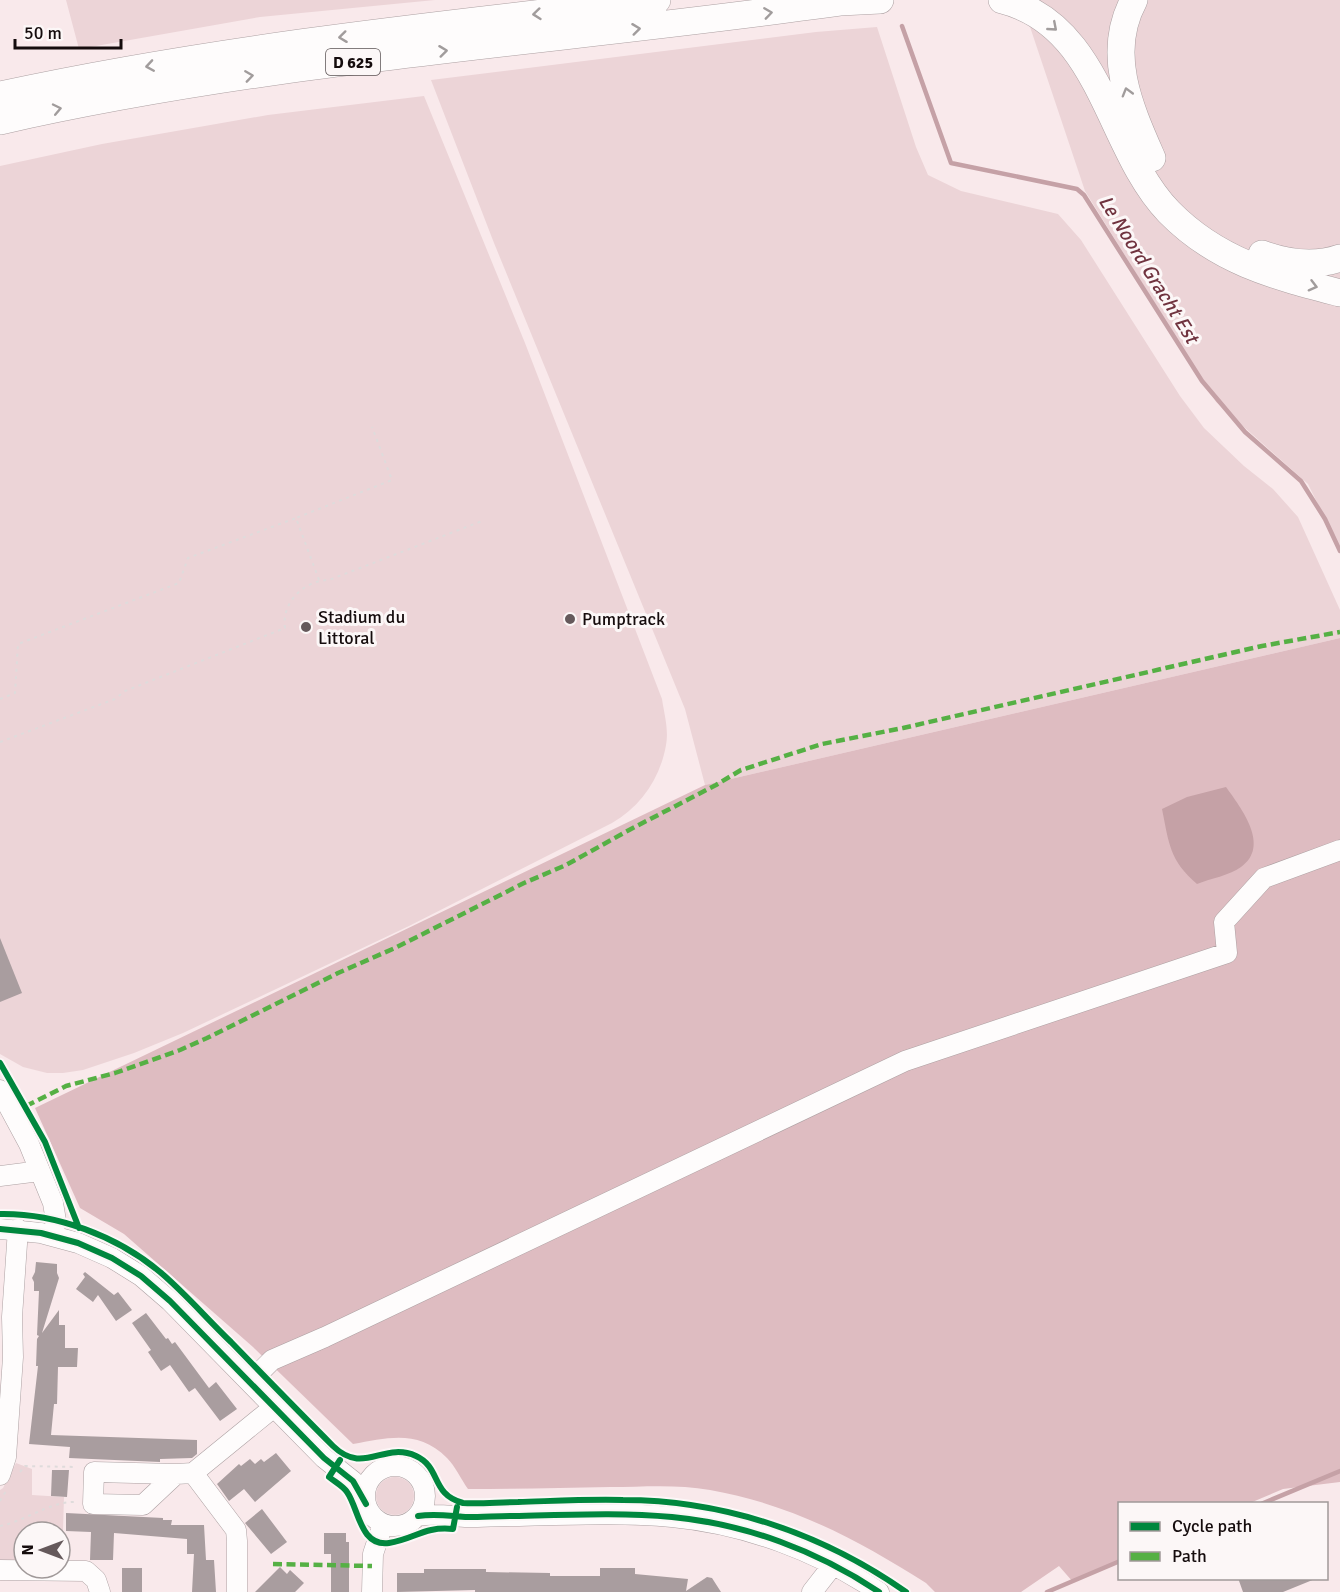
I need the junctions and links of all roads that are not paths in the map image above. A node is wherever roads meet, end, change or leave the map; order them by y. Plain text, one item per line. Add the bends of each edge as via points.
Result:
1 (657, 0) edge
2 (880, 0) edge
3 (1002, 0) edge
4 (1134, 0) edge
5 (847, 1) edge
6 (0, 95) edge
7 (0, 121) edge
8 (1340, 258) edge
9 (1340, 293) edge
10 (1340, 850) edge
11 (0, 1090) edge
12 (40, 1171) junction
13 (0, 1176) edge
14 (9, 1229) edge
15 (53, 1235) junction
16 (6, 1357) edge
17 (250, 1382) junction
18 (274, 1407) junction
19 (335, 1467) junction
20 (184, 1473) junction
21 (376, 1473) junction
22 (9, 1479) edge
23 (426, 1495) junction
24 (366, 1504) junction
25 (455, 1515) junction
26 (418, 1516) junction
27 (383, 1524) junction
28 (833, 1565) junction
29 (0, 1570) edge
30 (100, 1592) edge
31 (237, 1592) edge
32 (372, 1592) edge
33 (812, 1592) edge
34 (879, 1592) edge

1 -> 6 highway, D 625 via 299,43
2 - 5 highway
3 -> 9 highway via 1043,18 1073,48 1150,189 1187,229 1249,267
8 -> 4 highway via 1302,263 1254,251 1207,225 1168,186 1131,106 1120,66 1123,28
7 -> 5 highway, D 625 via 239,77
10 - 17 street via 1264,878 1224,922 1227,953 905,1061 272,1360
11 - 12 street
12 - 13 street
12 - 15 street via 55,1208
14 - 15 street
14 - 16 street via 12,1317
15 - 17 street via 95,1249 141,1276
16 - 22 street
17 - 18 street
18 - 19 street
18 - 20 street
19 - 21 street
19 - 24 street via 357,1486
20 - 20 street via 94,1472 93,1504 143,1506
20 - 31 street via 236,1530
21 - 23 street via 394,1466 409,1469 421,1480
21 - 24 street via 367,1485
23 - 25 street via 434,1505
23 - 26 street
24 - 27 street via 372,1516
25 - 26 street
25 - 28 street via 621,1514 686,1518 755,1533
26 - 27 street via 403,1526
27 - 32 street via 373,1554
28 - 33 street
28 - 34 street
29 - 30 street via 86,1571 96,1580

